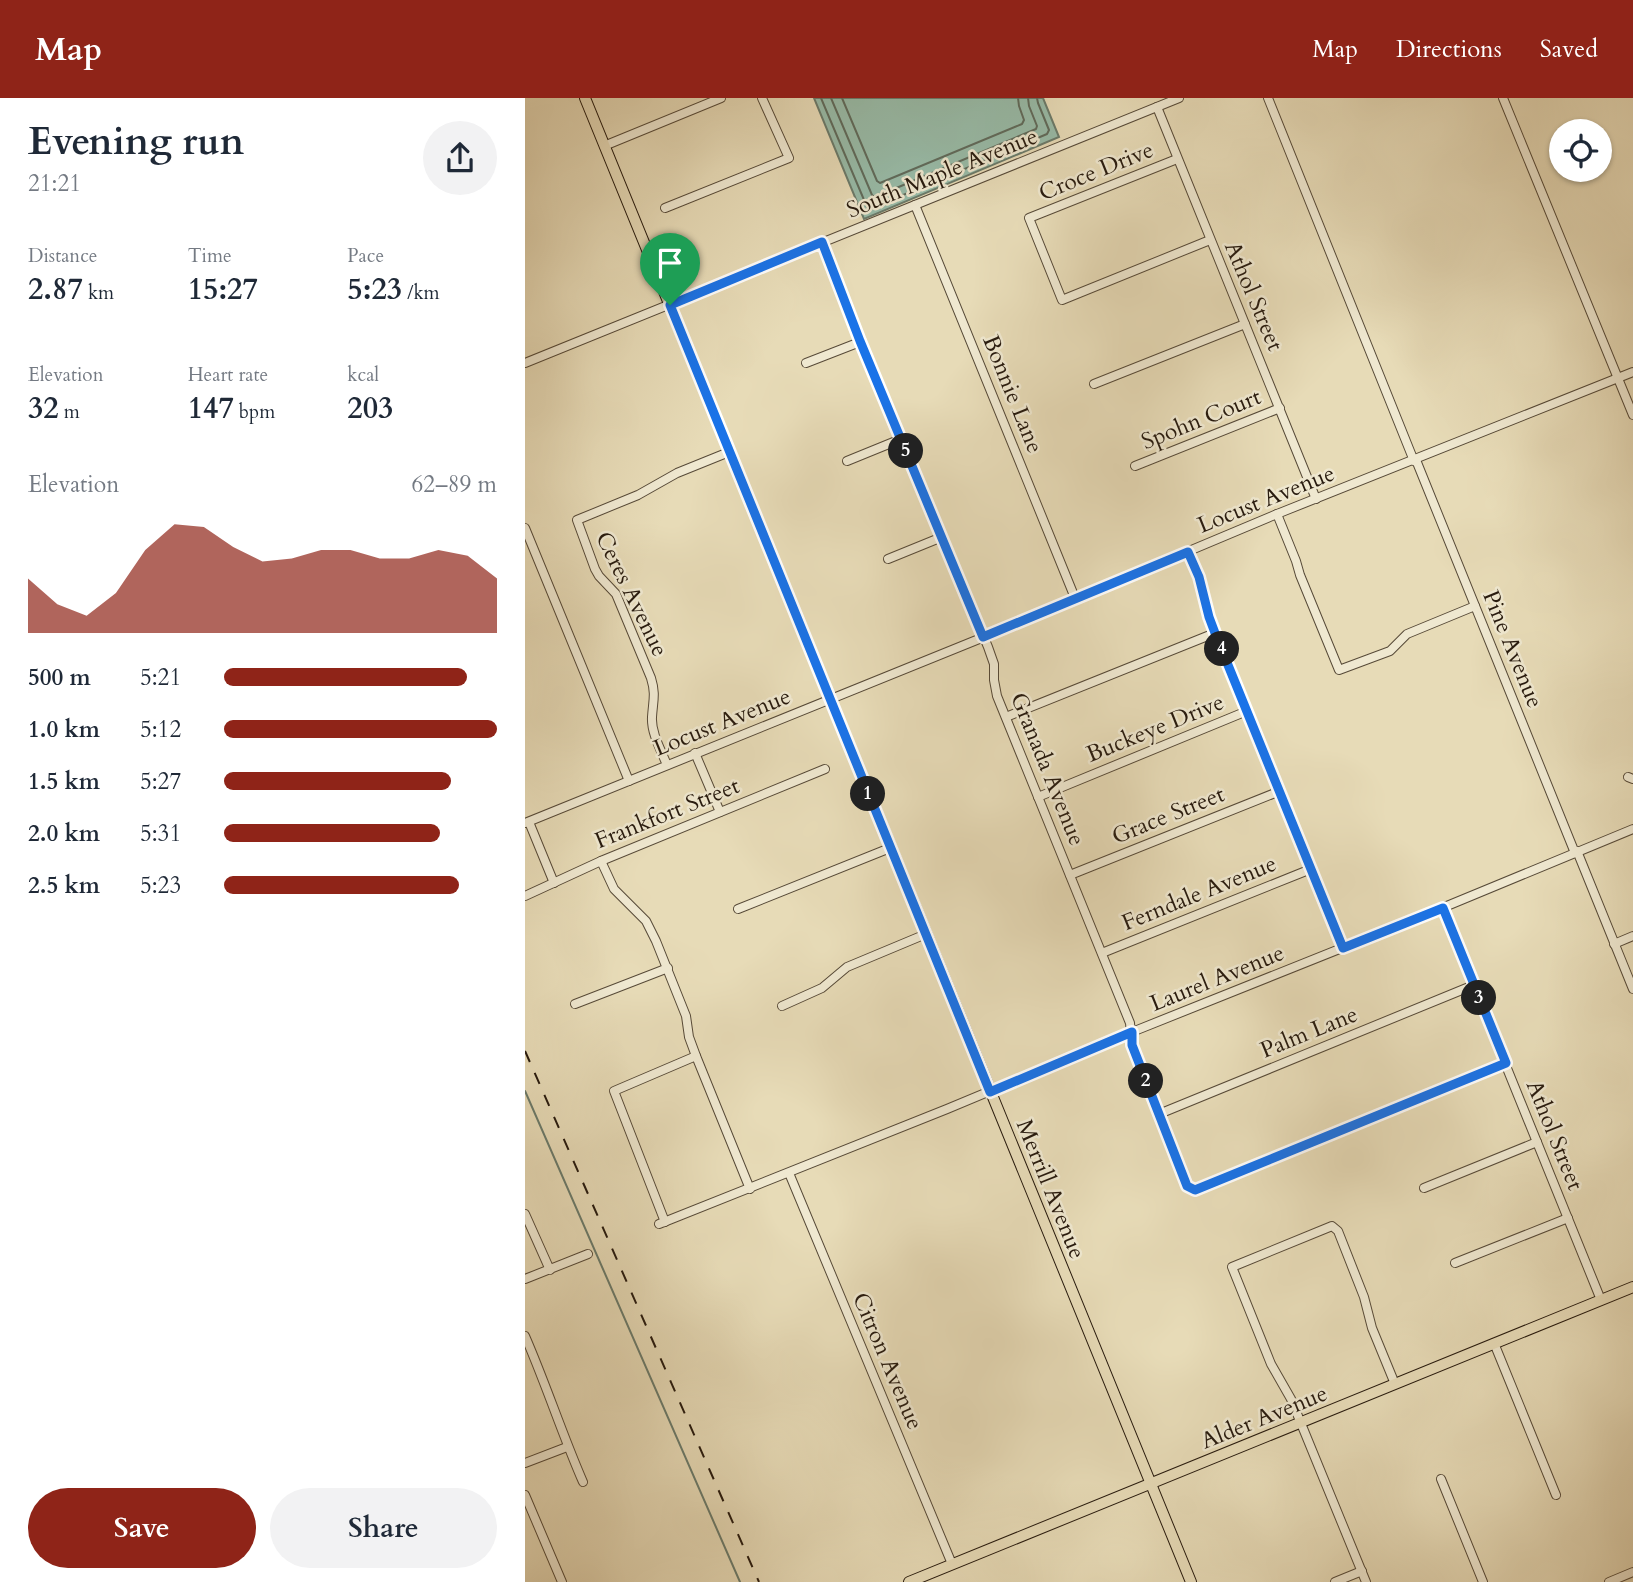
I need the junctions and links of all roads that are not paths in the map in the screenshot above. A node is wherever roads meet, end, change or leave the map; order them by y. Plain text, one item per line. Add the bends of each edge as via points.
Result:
1 (585, 98) edge
2 (721, 98) edge
3 (762, 98) edge
4 (1179, 98) edge
5 (1268, 98) edge
6 (1503, 98) edge
7 (1157, 107) junction
8 (604, 146) junction
9 (1177, 159) junction
10 (915, 205) junction
11 (665, 208) dead end
12 (1210, 240) junction
13 (822, 242) junction
14 (670, 305) junction
15 (1245, 324) junction
16 (860, 341) junction
17 (525, 363) edge
18 (806, 363) dead end
19 (1633, 372) edge
20 (1618, 378) junction
21 (1094, 384) dead end
22 (1280, 408) junction
23 (1633, 415) edge
24 (901, 439) junction
25 (729, 452) junction
26 (1415, 460) junction
27 (847, 461) dead end
28 (1135, 466) dead end
29 (1316, 499) junction
30 (1277, 514) junction
31 (525, 527) edge
32 (942, 537) junction
33 (1188, 552) junction
34 (888, 559) dead end
35 (1075, 598) junction
36 (1475, 606) junction
37 (1215, 633) junction
38 (983, 637) junction
39 (830, 699) junction
40 (1247, 711) junction
41 (1006, 718) junction
42 (695, 753) junction
43 (667, 765) junction
44 (825, 769) dead end
45 (629, 781) junction
46 (1280, 791) junction
47 (1038, 797) junction
48 (720, 812) junction
49 (527, 822) edge
50 (1633, 829) edge
51 (890, 848) junction
52 (1576, 852) junction
53 (601, 861) junction
54 (1311, 869) junction
55 (1070, 875) junction
56 (554, 883) junction
57 (525, 896) edge
58 (1443, 908) junction
59 (737, 909) dead end
60 (926, 934) junction
61 (1633, 936) edge
62 (1615, 944) junction
63 (1343, 948) junction
64 (1102, 953) junction
65 (668, 968) junction
66 (1474, 985) junction
67 (1633, 989) edge
68 (575, 1004) dead end
69 (782, 1006) dead end
70 (1132, 1032) junction
71 (696, 1056) junction
72 (1506, 1063) junction
73 (990, 1092) junction
74 (1159, 1114) junction
75 (1537, 1142) junction
76 (789, 1173) junction
77 (1424, 1188) dead end
78 (750, 1189) junction
79 (525, 1214) edge
80 (1568, 1218) junction
81 (588, 1254) dead end
82 (1455, 1263) dead end
83 (549, 1270) junction
84 (525, 1279) edge
85 (1633, 1287) edge
86 (1601, 1300) junction
87 (525, 1336) edge
88 (1494, 1343) junction
89 (1395, 1384) junction
90 (1301, 1422) junction
91 (567, 1447) junction
92 (525, 1464) edge
93 (1441, 1479) dead end
94 (583, 1482) dead end
95 (1151, 1483) junction
96 (525, 1495) edge
97 (1556, 1495) dead end
98 (952, 1564) junction
99 (1362, 1571) junction
100 (1633, 1572) edge
101 (562, 1582) edge
102 (909, 1582) edge
103 (1191, 1582) edge
104 (1335, 1582) edge
105 (1366, 1582) edge
106 (1483, 1582) edge
107 (1609, 1582) edge

1 - 8 main road, Merrill Avenue
2 - 8 street
3 - 11 street via 789,158
4 - 7 street, South Maple Avenue
5 - 26 street, Pine Avenue
6 - 20 street
7 - 9 street, Athol Street
7 - 10 street, South Maple Avenue
8 - 14 main road, Merrill Avenue
9 - 12 street, Athol Street
9 - 12 street, Croce Drive via 1029,218 1062,300
10 - 13 street, South Maple Avenue
10 - 35 street, Bonnie Lane
12 - 15 street, Athol Street
13 - 14 street, South Maple Avenue
13 - 16 street, Granada Avenue
14 - 17 street, South Maple Avenue
14 - 25 main road, Merrill Avenue
15 - 21 street
15 - 22 street, Athol Street
16 - 18 street
16 - 24 street, Granada Avenue
19 - 20 street, Locust Avenue
20 - 23 street
20 - 26 street, Locust Avenue
22 - 28 street, Spohn Court
22 - 29 street, Athol Street
24 - 27 street
24 - 32 street, Granada Avenue
25 - 39 main road, Merrill Avenue
25 - 43 street, Ceres Avenue via 577,520 595,569 616,594 651,678 655,690 653,732
26 - 29 street, Locust Avenue
26 - 36 street, Pine Avenue
29 - 30 street, Locust Avenue
30 - 33 street, Locust Avenue
30 - 36 street via 1339,670 1390,651 1407,634
31 - 45 street
32 - 34 street
32 - 38 street, Granada Avenue
33 - 35 street, Locust Avenue
33 - 37 street
35 - 38 street, Locust Avenue
36 - 52 street, Pine Avenue
37 - 40 street
37 - 41 street
38 - 39 street, Locust Avenue
38 - 41 street, Granada Avenue
39 - 42 street, Locust Avenue
39 - 51 main road, Merrill Avenue
40 - 46 street
40 - 47 street, Buckeye Drive
41 - 47 street, Granada Avenue
42 - 43 street, Locust Avenue
42 - 48 street
43 - 45 street, Locust Avenue
44 - 48 street, Frankfort Street
45 - 49 street, Locust Avenue
46 - 54 street
46 - 55 street, Grace Street
47 - 55 street, Granada Avenue
48 - 53 street, Frankfort Street
49 - 56 street
50 - 52 street, Laurel Avenue
51 - 59 street
51 - 60 main road, Merrill Avenue
52 - 58 street, Laurel Avenue
52 - 62 street, Pine Avenue
53 - 56 street, Frankfort Street
53 - 65 street via 614,889 646,921
54 - 63 street
54 - 64 street, Ferndale Avenue
55 - 64 street, Granada Avenue
56 - 57 street, Frankfort Street
58 - 63 street, Laurel Avenue
58 - 66 street, Athol Street
60 - 69 street via 847,967 822,988
60 - 73 main road, Merrill Avenue
61 - 62 street
62 - 67 street, Pine Avenue
63 - 70 street, Laurel Avenue
64 - 70 street, Granada Avenue
65 - 68 street
65 - 71 street
66 - 72 street, Athol Street
66 - 74 street, Palm Lane
70 - 73 street, Laurel Avenue
70 - 74 street, Granada Avenue via 1132,1045
71 - 78 street
71 - 78 street, Laurel Avenue via 614,1091 662,1223
72 - 74 street, Granada Avenue via 1195,1190 1187,1186
72 - 75 street, Athol Street
73 - 76 street, Laurel Avenue
73 - 95 main road, Merrill Avenue
75 - 77 street
75 - 80 street, Athol Street
76 - 78 street, Laurel Avenue
76 - 98 street, Citron Avenue
79 - 83 street
80 - 82 street
80 - 86 street, Athol Street
81 - 83 street
83 - 84 street
85 - 86 main road, Alder Avenue
86 - 88 main road, Alder Avenue
87 - 91 street
88 - 89 main road, Alder Avenue
88 - 97 street
89 - 90 main road, Alder Avenue
89 - 90 street via 1338,1231 1332,1226 1232,1267 1274,1372
90 - 95 main road, Alder Avenue
90 - 99 street
91 - 92 street
91 - 94 street
93 - 106 street
95 - 98 main road, Alder Avenue
95 - 103 main road, Merrill Avenue
96 - 101 street
98 - 102 main road, Alder Avenue
99 - 104 street
99 - 105 street
100 - 107 street

